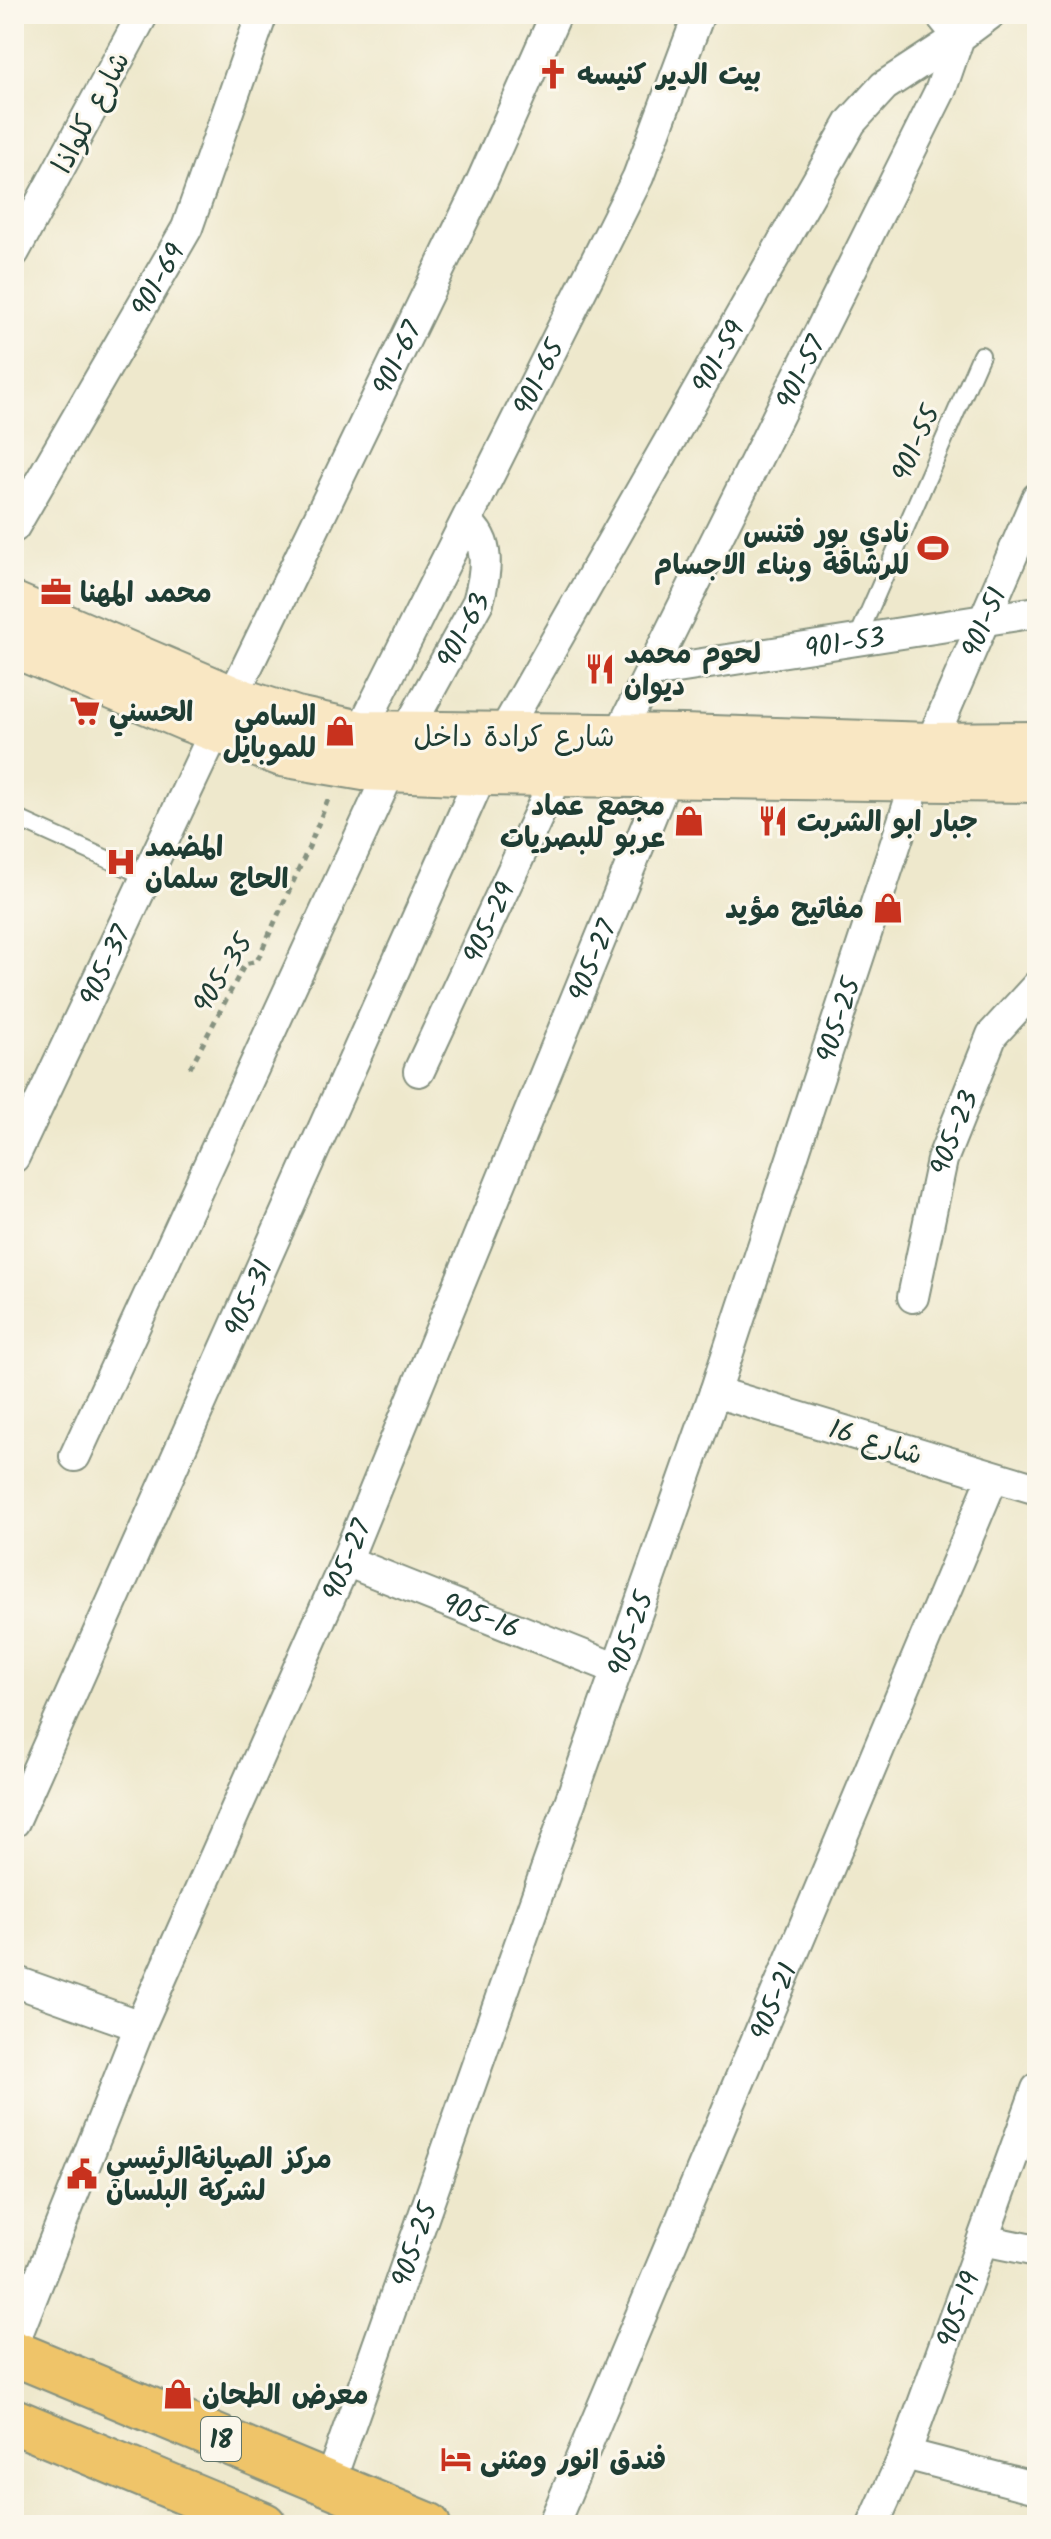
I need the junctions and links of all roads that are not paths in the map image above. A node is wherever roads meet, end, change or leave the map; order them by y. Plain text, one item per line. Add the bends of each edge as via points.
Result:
1 (143, 14) edge
2 (262, 14) edge
3 (556, 14) edge
4 (699, 14) edge
5 (940, 14) edge
6 (990, 14) edge
7 (959, 37) junction
8 (14, 252) edge
9 (981, 355) dead end
10 (1037, 498) edge
11 (466, 522) junction
12 (14, 527) edge
13 (14, 605) edge
14 (1037, 612) edge
15 (986, 619) junction
16 (857, 639) junction
17 (14, 645) edge
18 (651, 672) junction
19 (224, 714) junction
20 (618, 737) junction
21 (1037, 744) edge
22 (347, 749) junction
23 (398, 752) junction
24 (492, 755) junction
25 (924, 762) junction
26 (558, 773) junction
27 (668, 774) junction
28 (1037, 780) edge
29 (14, 817) edge
30 (147, 877) junction
31 (1037, 986) edge
32 (419, 1071) dead end
33 (14, 1157) edge
34 (913, 1297) dead end
35 (715, 1392) junction
36 (75, 1456) dead end
37 (993, 1477) junction
38 (1037, 1489) edge
39 (346, 1561) junction
40 (617, 1669) junction
41 (14, 1822) edge
42 (14, 1981) edge
43 (140, 2026) junction
44 (1037, 2089) edge
45 (983, 2240) junction
46 (1037, 2251) edge
47 (14, 2342) edge
48 (14, 2353) edge
49 (14, 2421) edge
50 (905, 2454) junction
51 (329, 2484) junction
52 (1037, 2488) edge
53 (264, 2525) edge
54 (428, 2525) edge
55 (553, 2525) edge
56 (873, 2525) edge

1 - 8 street, شارع كلواذا
2 - 12 street, 901-69 via 187,228
3 - 19 street, 901-67 via 481,183
4 - 11 street, 901-65 via 638,177
5 - 7 street
6 - 7 street
7 - 18 street, 901-57 via 941,89
7 - 24 street, 901-59 via 884,86 851,122
9 - 16 lane, 901-55
10 - 15 street, 901-51
11 - 22 street, 901-65
11 - 23 street, 901-63 via 479,534 485,551 478,602
13 - 19 main road, شارع كرادة داخل
14 - 15 street, 901-53
15 - 16 street, 901-53
15 - 25 street, 901-51
16 - 18 street, 901-53
17 - 19 main road, شارع كرادة داخل
18 - 20 street, 901-57
19 - 22 main road, شارع كرادة داخل via 296,719
19 - 30 street, 905-37
20 - 24 main road, شارع كرادة داخل
20 - 25 main road, شارع كرادة داخل
21 - 25 main road, شارع كرادة داخل
22 - 23 main road, شارع كرادة داخل
23 - 24 main road, شارع كرادة داخل
23 - 36 street
24 - 26 main road, شارع كرادة داخل
24 - 41 street, 905-31
25 - 27 main road, شارع كرادة داخل
25 - 28 main road, شارع كرادة داخل
25 - 35 street, 905-25
26 - 27 main road, شارع كرادة داخل
26 - 32 street, 905-29
27 - 39 street, 905-27
29 - 30 lane
30 - 33 street, 905-37
31 - 34 street, 905-23 via 992,1035 942,1160
35 - 37 street, شارع 16
35 - 40 street, 905-25
37 - 38 street, شارع 16
37 - 55 street, 905-21
39 - 40 street, 905-16
39 - 43 street, 905-27
40 - 51 street, 905-25
42 - 43 street
43 - 47 street, 905-27
44 - 45 street, 905-19
45 - 46 street
45 - 50 street, 905-19
48 - 51 main road, 18
49 - 53 main road, 18
50 - 52 street
50 - 56 street, 905-19
51 - 54 main road, 18

